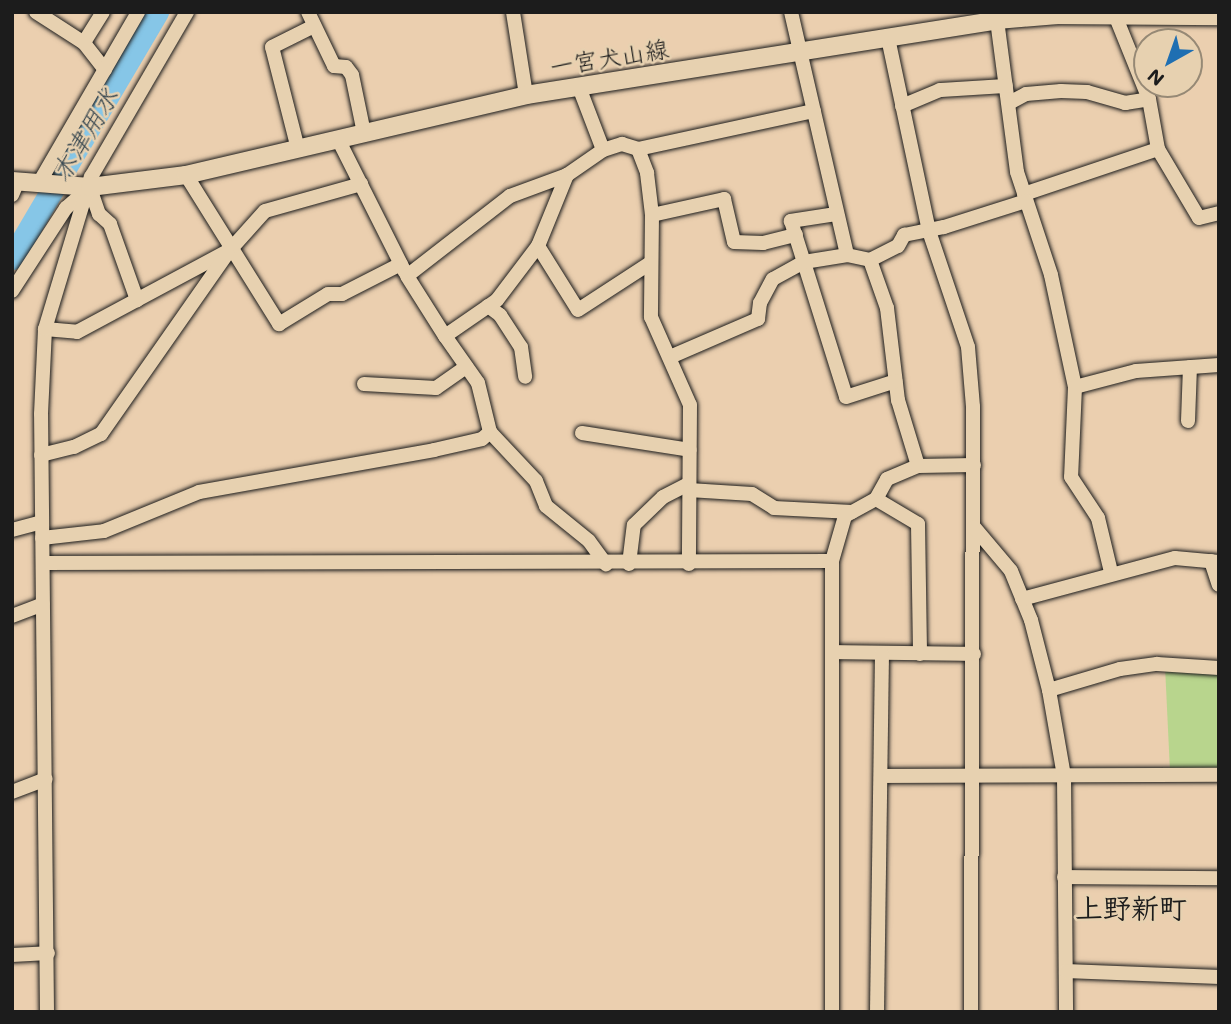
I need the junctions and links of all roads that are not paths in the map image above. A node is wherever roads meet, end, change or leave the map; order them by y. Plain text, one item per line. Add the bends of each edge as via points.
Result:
1 (36, 12) edge
2 (103, 12) edge
3 (138, 12) edge
4 (187, 12) edge
5 (308, 12) edge
6 (513, 12) edge
7 (791, 12) edge
8 (1058, 14) edge
9 (1154, 14) edge
10 (1115, 15) junction
11 (1219, 16) edge
12 (998, 20) junction
13 (314, 26) junction
14 (888, 38) junction
15 (84, 43) junction
16 (799, 52) junction
17 (105, 70) junction
18 (1006, 86) junction
19 (579, 87) junction
20 (526, 95) junction
21 (1149, 99) junction
22 (1009, 103) junction
23 (902, 106) junction
24 (814, 111) junction
25 (364, 133) junction
26 (338, 139) junction
27 (298, 149) junction
28 (638, 149) junction
29 (1158, 149) junction
30 (603, 150) junction
31 (186, 175) junction
32 (567, 175) junction
33 (39, 183) junction
34 (361, 184) junction
35 (14, 186) edge
36 (90, 187) junction
37 (1025, 197) junction
38 (1219, 213) edge
39 (836, 214) junction
40 (652, 215) junction
41 (929, 231) junction
42 (796, 235) junction
43 (538, 246) junction
44 (230, 250) junction
45 (847, 255) junction
46 (870, 260) junction
47 (804, 262) junction
48 (650, 263) junction
49 (404, 270) junction
50 (12, 291) edge
51 (137, 300) junction
52 (488, 306) junction
53 (45, 329) junction
54 (446, 336) junction
55 (670, 357) junction
56 (1219, 365) edge
57 (466, 367) junction
58 (1190, 367) junction
59 (525, 377) dead end
60 (897, 381) junction
61 (364, 384) dead end
62 (1075, 387) junction
63 (1188, 421) dead end
64 (489, 432) junction
65 (582, 433) dead end
66 (690, 450) junction
67 (41, 454) junction
68 (974, 465) junction
69 (918, 466) junction
70 (689, 487) junction
71 (876, 499) junction
72 (852, 512) junction
73 (42, 522) junction
74 (974, 527) junction
75 (12, 530) edge
76 (42, 538) junction
77 (832, 561) junction
78 (1215, 562) edge
79 (43, 564) junction
80 (606, 564) junction
81 (629, 564) junction
82 (689, 564) junction
83 (1111, 572) junction
84 (1219, 585) edge
85 (1022, 599) junction
86 (43, 604) junction
87 (12, 616) edge
88 (834, 652) junction
89 (882, 654) junction
90 (920, 654) junction
91 (974, 654) junction
92 (1219, 668) edge
93 (1049, 690) junction
94 (972, 775) junction
95 (1219, 775) edge
96 (882, 776) junction
97 (1064, 776) junction
98 (46, 779) junction
99 (12, 792) edge
100 (1064, 877) junction
101 (1219, 878) edge
102 (48, 953) junction
103 (12, 955) edge
104 (1066, 971) junction
105 (1219, 977) edge
106 (47, 1012) edge
107 (832, 1012) edge
108 (877, 1012) edge
109 (971, 1012) edge
110 (1066, 1012) edge

1 - 15 street
2 - 15 street
3 - 17 street
4 - 36 street via 94,170
5 - 13 street
6 - 20 street
7 - 16 street
8 - 10 main road, 一宮犬山線
8 - 12 main road, 一宮犬山線
9 - 10 main road, 一宮犬山線
9 - 11 main road, 一宮犬山線
10 - 21 street
12 - 14 main road, 一宮犬山線
12 - 18 street
13 - 25 street via 334,66 346,67 352,75
13 - 27 street via 272,47
14 - 16 main road, 一宮犬山線
14 - 23 street
15 - 17 street
16 - 19 main road, 一宮犬山線
16 - 24 street
17 - 33 street
18 - 22 street
18 - 23 street via 940,90
19 - 20 main road, 一宮犬山線
19 - 30 street
20 - 25 main road, 一宮犬山線
21 - 22 street via 1125,103 1087,92 1061,91 1026,94
21 - 29 street
22 - 37 street via 1017,172
23 - 41 street
24 - 28 street
24 - 39 street
25 - 26 main road, 一宮犬山線
26 - 27 main road, 一宮犬山線
26 - 34 street
27 - 31 main road, 一宮犬山線
28 - 30 street via 622,144
28 - 40 street via 647,173
29 - 37 street
29 - 38 street via 1199,218
30 - 32 street
31 - 36 main road, 一宮犬山線
31 - 44 street
32 - 43 street
32 - 49 street via 510,196
33 - 35 main road, 一宮犬山線
33 - 36 main road, 一宮犬山線
34 - 44 street via 265,211
34 - 49 street
36 - 50 street via 66,208
36 - 51 street via 99,214 110,224
36 - 53 street
37 - 41 street
37 - 62 street via 1051,275
39 - 42 street via 791,221
39 - 45 street
40 - 42 street via 724,199 734,242 763,243
40 - 48 street
41 - 46 street via 904,235 898,246
41 - 68 street via 968,347
42 - 47 street
43 - 48 street via 578,310
43 - 52 street
44 - 49 street via 279,324 328,294 342,294
44 - 51 street
44 - 67 street via 101,433 74,447
45 - 46 street
45 - 47 street
46 - 60 street via 892,327
47 - 55 street via 773,279 760,303 758,319
47 - 60 street via 846,397
48 - 55 street via 651,317
49 - 54 street
51 - 53 street via 77,331
52 - 54 street
52 - 59 street via 500,315 521,347
53 - 67 street
54 - 57 street
55 - 66 street via 690,405
56 - 58 street
57 - 61 street via 436,388
57 - 64 street via 478,383
58 - 62 street via 1136,371
58 - 63 street
60 - 69 street
62 - 83 street via 1071,477 1098,518
64 - 76 street via 482,439 434,450 199,492 104,531
64 - 80 street via 536,481 546,506 589,541
65 - 66 street
66 - 70 street
67 - 73 street
68 - 69 street
68 - 74 street
69 - 71 street via 887,479
70 - 72 street via 752,494 774,508
70 - 81 street via 663,497 634,525
70 - 82 street
71 - 72 street
71 - 90 street via 918,524
72 - 77 street via 845,516
73 - 75 street
73 - 76 street
74 - 85 street via 1011,571
74 - 91 street
76 - 79 street
77 - 82 street
77 - 88 street
78 - 83 street via 1175,558
78 - 84 street
79 - 80 street
79 - 86 street
80 - 81 street
81 - 82 street
83 - 85 street
85 - 93 street
86 - 87 street
86 - 98 street
88 - 89 street
88 - 107 street
89 - 90 street
89 - 96 street
90 - 91 street
91 - 94 street
92 - 93 street via 1157,664 1120,669
93 - 97 street
94 - 96 street
94 - 97 street
94 - 109 street
95 - 97 street
96 - 108 street
97 - 100 street
98 - 99 street
98 - 102 street
100 - 101 street
100 - 104 street
102 - 103 street
102 - 106 street
104 - 105 street
104 - 110 street

